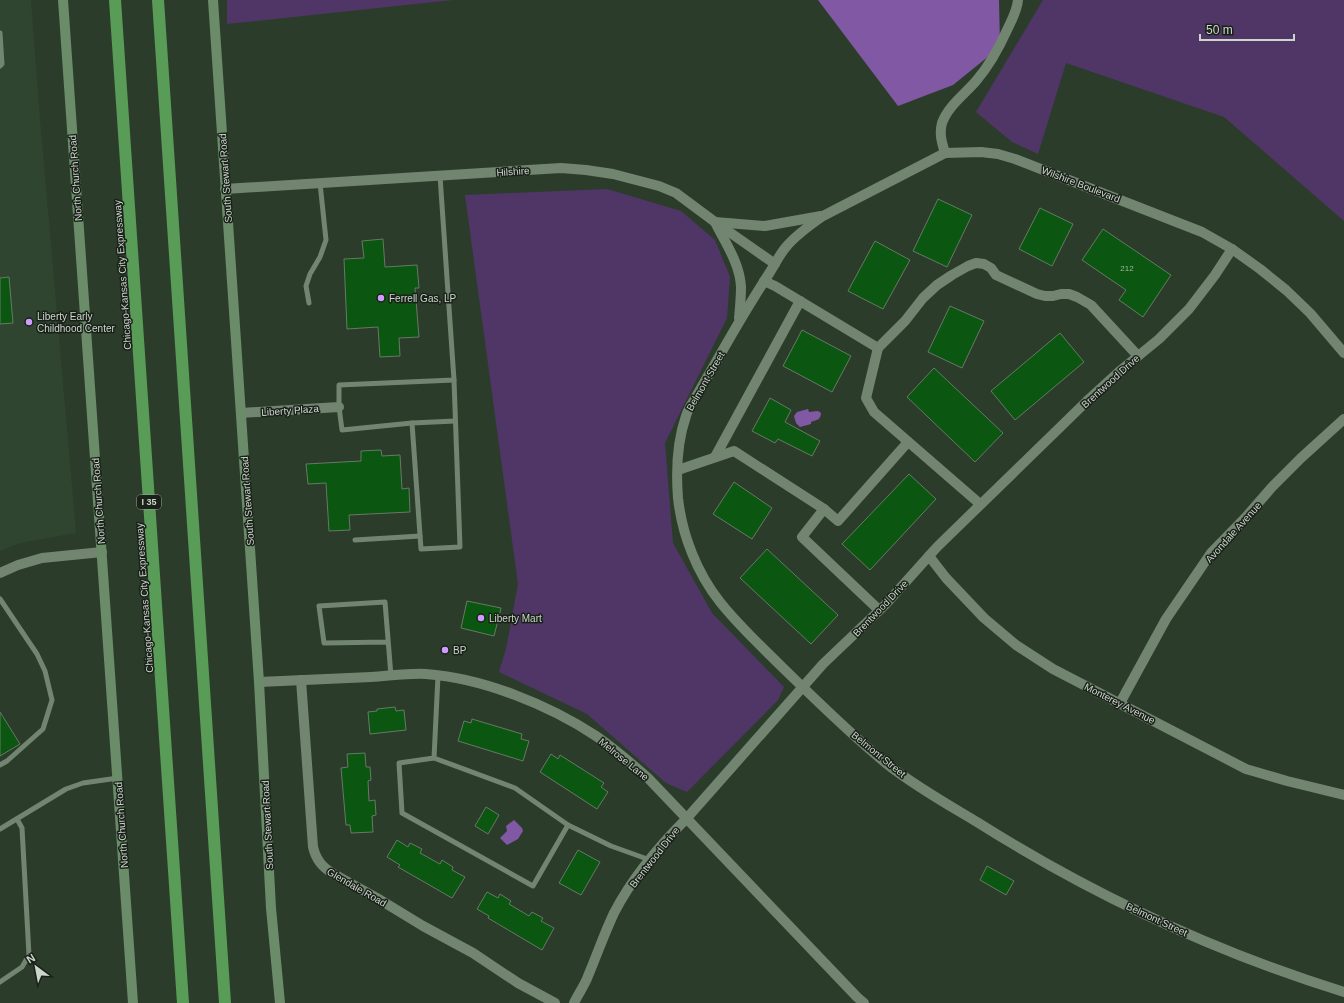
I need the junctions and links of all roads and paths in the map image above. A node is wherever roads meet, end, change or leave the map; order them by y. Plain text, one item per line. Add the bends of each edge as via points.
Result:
1 (63, 0) edge
2 (115, 0) edge
3 (158, 0) edge
4 (213, 0) edge
5 (1018, 0) edge
6 (0, 33) edge
7 (0, 66) edge
8 (945, 153) junction
9 (440, 176) junction
10 (320, 183) junction
11 (225, 189) junction
12 (822, 216) junction
13 (715, 222) junction
14 (1232, 249) junction
15 (775, 264) junction
16 (764, 281) junction
17 (800, 301) junction
18 (309, 303) dead end
19 (739, 321) junction
20 (878, 348) junction
21 (1344, 353) edge
22 (1138, 356) junction
23 (454, 380) junction
24 (339, 407) junction
25 (241, 413) junction
26 (1344, 419) edge
27 (455, 421) junction
28 (412, 423) junction
29 (908, 442) junction
30 (715, 457) junction
31 (678, 470) junction
32 (980, 504) junction
33 (824, 509) junction
34 (420, 536) junction
35 (355, 540) dead end
36 (102, 552) junction
37 (928, 556) junction
38 (0, 573) edge
39 (0, 599) edge
40 (879, 610) junction
41 (388, 642) junction
42 (391, 676) junction
43 (438, 676) junction
44 (301, 680) junction
45 (259, 682) junction
46 (803, 687) junction
47 (1120, 704) junction
48 (434, 758) junction
49 (0, 765) edge
50 (118, 778) junction
51 (1344, 795) edge
52 (686, 818) junction
53 (17, 819) junction
54 (568, 825) junction
55 (0, 829) edge
56 (650, 860) junction
57 (0, 982) edge
58 (1344, 992) edge
59 (133, 1003) edge
60 (183, 1003) edge
61 (225, 1003) edge
62 (280, 1003) edge
63 (555, 1003) edge
64 (574, 1003) edge
65 (864, 1003) edge

1 - 36 street, North Church Road
2 - 60 highway, Chicago-Kansas City Expressway / I 35
3 - 61 highway
4 - 11 street, South Stewart Road
5 - 8 street via 1017,9 993,59 951,107 942,123 940,136
6 - 7 lane
8 - 12 street, Belmont Street
8 - 14 street, Wilshire Boulevard via 981,152 1015,159 1202,232
9 - 10 street, Hilshire
9 - 13 street, Hilshire via 561,168 600,172 659,186 676,193
9 - 23 lane
10 - 11 street, Hilshire
10 - 18 lane via 326,240 306,286
11 - 25 street, South Stewart Road
12 - 13 street via 765,226
12 - 15 street, Belmont Street via 786,247
13 - 15 street, Hilshire
13 - 19 street, Belmont Street via 738,271 741,287
14 - 21 street, Wilshire Boulevard via 1286,290 1310,313
14 - 22 street, Brentwood Drive via 1189,309
15 - 16 street, Belmont Street
16 - 17 street
16 - 19 street, Belmont Street
17 - 20 street
17 - 30 street
19 - 31 street, Belmont Street via 686,414
20 - 22 street via 937,285 976,263 984,264 996,275 1037,294 1069,294 1084,300
20 - 29 street via 866,398 874,412
22 - 32 street, Brentwood Drive via 1086,401
23 - 24 lane via 339,385
23 - 27 lane
24 - 25 street, Liberty Plaza
24 - 28 lane via 342,430
25 - 45 street, South Stewart Road
26 - 47 street, Avondale Avenue via 1272,487 1211,553 1166,619
27 - 28 lane
27 - 34 lane via 460,548 421,549
28 - 34 lane
29 - 32 street
29 - 33 street via 838,521
30 - 31 street
30 - 33 street via 734,451
31 - 46 street, Belmont Street via 682,522 707,582 733,617
32 - 37 street, Brentwood Drive
33 - 40 street via 802,536
34 - 35 lane
36 - 38 street via 42,558
36 - 50 street, North Church Road
37 - 40 street, Brentwood Drive
37 - 47 street, Monterey Avenue via 964,599 1016,645 1053,669
39 - 49 lane via 37,654 45,671 52,700 43,729
40 - 46 street, Brentwood Drive
41 - 41 lane via 385,602 319,606 324,643
41 - 42 lane
42 - 43 street, Melrose Lane
42 - 44 street, Melrose Lane
43 - 48 lane
43 - 52 street, Melrose Lane via 499,690 537,704 596,736 648,778
44 - 45 street, Melrose Lane
44 - 63 street, Glendale Road via 313,847 319,862 332,873
45 - 62 street, South Stewart Road via 271,908
46 - 52 street, Brentwood Drive
46 - 58 street, Belmont Street via 888,764 1010,843 1164,923 1271,967
47 - 51 street, Monterey Avenue via 1246,769
48 - 54 lane via 515,788
48 - 54 lane via 399,763 402,813 533,886
50 - 53 lane via 83,783 66,789
50 - 59 street, North Church Road
52 - 56 street, Brentwood Drive
52 - 65 street, Melrose Lane
53 - 55 lane
53 - 57 lane via 22,828 29,955 22,967
54 - 56 lane via 611,846
56 - 64 street, Brentwood Drive via 614,913 588,977

